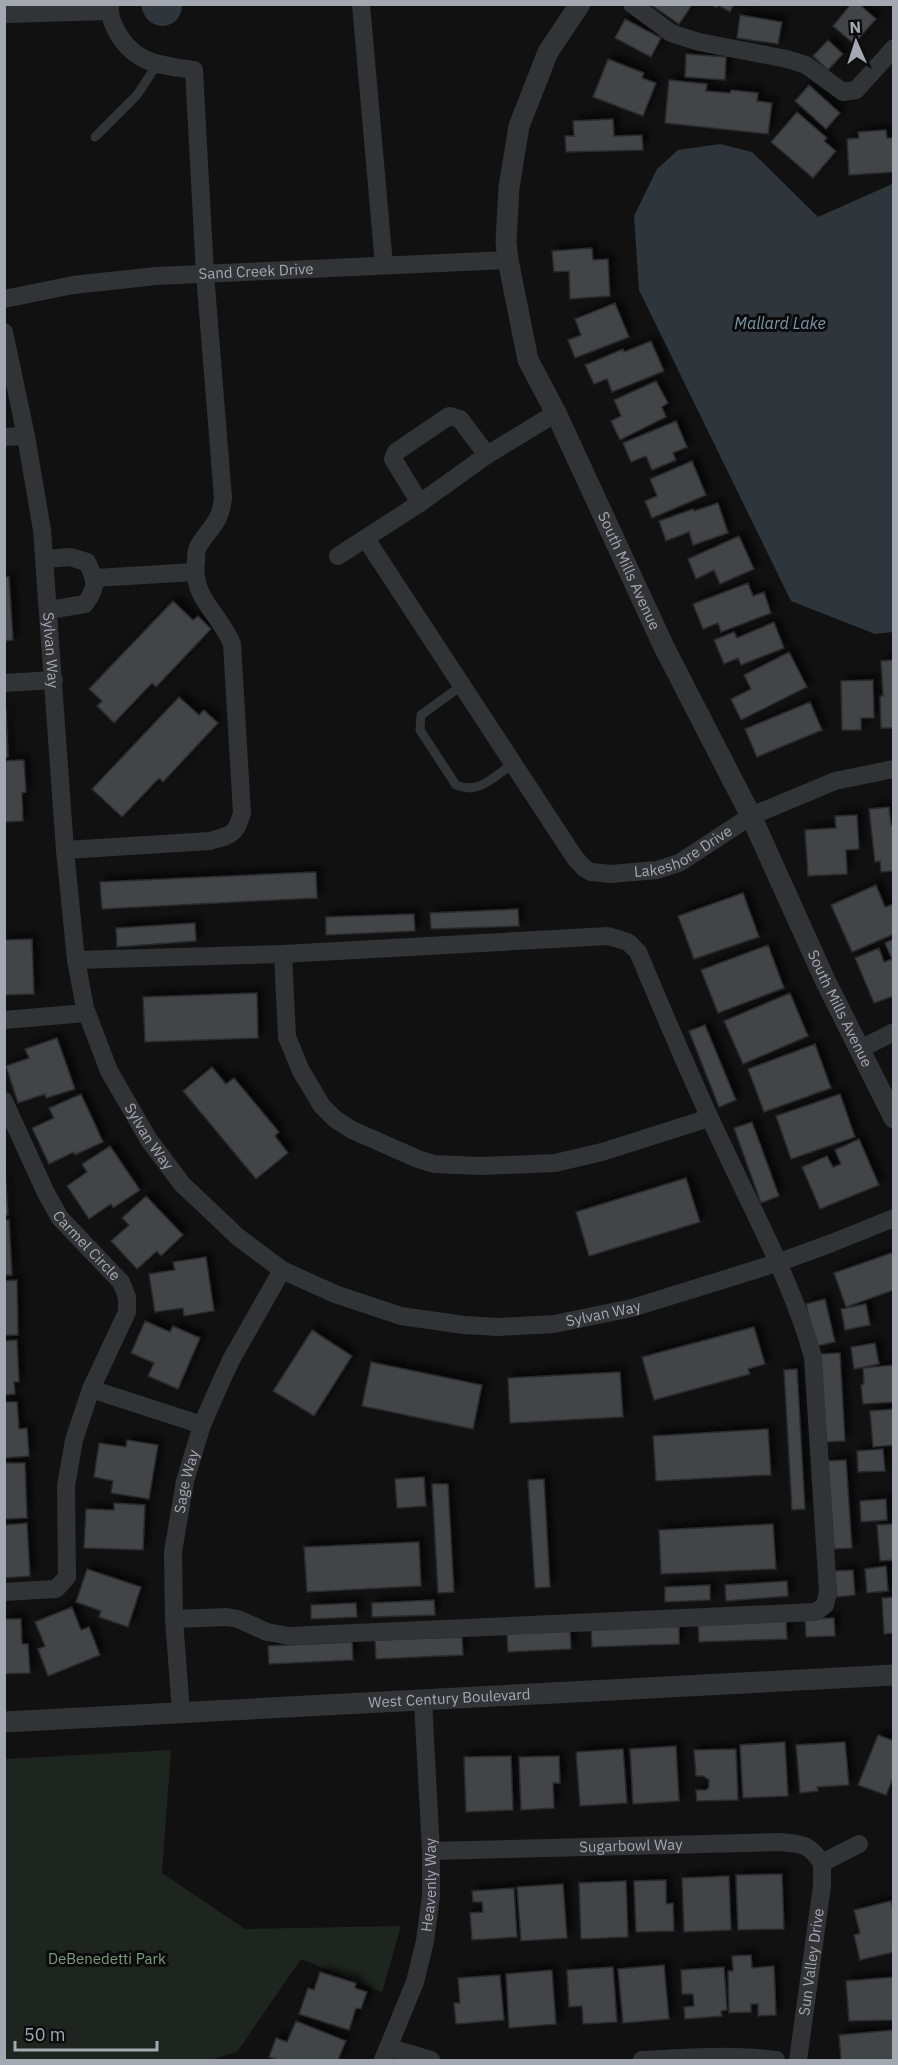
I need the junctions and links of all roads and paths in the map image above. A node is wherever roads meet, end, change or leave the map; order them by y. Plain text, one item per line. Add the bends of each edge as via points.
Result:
1 (361, 4) edge
2 (580, 4) edge
3 (632, 4) edge
4 (110, 8) edge
5 (6, 16) edge
6 (894, 48) edge
7 (158, 63) junction
8 (95, 137) dead end
9 (508, 260) junction
10 (384, 265) junction
11 (206, 274) junction
12 (4, 300) edge
13 (4, 332) edge
14 (556, 413) junction
15 (26, 436) junction
16 (4, 437) edge
17 (487, 455) junction
18 (420, 503) junction
19 (366, 539) junction
20 (338, 556) dead end
21 (45, 559) junction
22 (194, 572) junction
23 (95, 578) junction
24 (49, 610) junction
25 (54, 680) junction
26 (4, 683) edge
27 (461, 686) junction
28 (512, 765) junction
29 (894, 769) edge
30 (751, 816) junction
31 (65, 850) junction
32 (283, 954) junction
33 (76, 960) junction
34 (87, 1013) junction
35 (4, 1020) edge
36 (894, 1032) edge
37 (860, 1049) junction
38 (4, 1101) edge
39 (709, 1118) junction
40 (894, 1118) edge
41 (894, 1218) edge
42 (777, 1263) junction
43 (282, 1269) junction
44 (91, 1389) junction
45 (202, 1425) junction
46 (4, 1592) edge
47 (174, 1619) junction
48 (894, 1675) edge
49 (423, 1701) junction
50 (181, 1712) junction
51 (4, 1722) edge
52 (859, 1844) dead end
53 (431, 1851) junction
54 (822, 1863) junction
55 (385, 2054) edge
56 (431, 2061) edge
57 (642, 2061) edge
58 (776, 2061) edge
59 (798, 2061) edge

1 - 10 street
2 - 9 street, South Mills Avenue via 548,52 519,126 508,187
3 - 6 street via 671,33 806,65 843,92 856,90
4 - 5 street
4 - 7 street via 117,34 139,57
7 - 8 lane via 137,95
7 - 11 street via 194,70
9 - 10 street, Sand Creek Drive
9 - 14 street, South Mills Avenue via 528,360
10 - 11 street, Sand Creek Drive
11 - 12 street, Sand Creek Drive via 73,285
11 - 22 street via 223,498 221,514 197,549
13 - 15 street, Sylvan Way
14 - 17 street
14 - 30 street, South Mills Avenue via 664,646
15 - 16 street
15 - 21 street, Sylvan Way
17 - 18 street
17 - 18 street via 460,419 449,416 396,452 393,459
18 - 19 street
19 - 20 street
19 - 27 street, Lakeshore Drive
21 - 23 street via 70,557 87,562
21 - 24 street, Sylvan Way
22 - 23 street
22 - 31 street via 198,589 232,644 242,813 238,828 230,836 210,842
23 - 24 street via 94,591 85,604
24 - 25 street, Sylvan Way
25 - 26 street
25 - 31 street, Sylvan Way
27 - 28 street, Lakeshore Drive
27 - 28 lane via 421,715 420,730 456,785 465,789 480,787
28 - 30 street, Lakeshore Drive via 574,858 591,872 657,870 679,862
29 - 30 street, Lakeshore Drive via 835,781
30 - 37 street, South Mills Avenue
31 - 33 street, Sylvan Way
32 - 33 street
32 - 39 street via 608,936 628,942 638,952
32 - 39 street via 286,1037 322,1106 352,1130 418,1159 434,1164 481,1166 555,1163
33 - 34 street, Sylvan Way
34 - 35 street
34 - 43 street, Sylvan Way via 109,1071 149,1140 182,1184 238,1237
36 - 37 street
37 - 40 street, South Mills Avenue
38 - 44 street, Carmel Circle via 60,1218 121,1282 127,1297 127,1312
39 - 42 street
41 - 42 street, Sylvan Way
42 - 43 street, Sylvan Way via 632,1308 554,1324 498,1327 401,1316 335,1294
42 - 47 street via 813,1357 828,1592 825,1605 816,1612 289,1636 226,1617
43 - 45 street, Sage Way via 231,1360
44 - 45 street
44 - 46 street, Carmel Circle via 74,1440 66,1486 68,1577 56,1589
45 - 47 street, Sage Way via 185,1481 173,1552
47 - 50 street, Sage Way
48 - 49 street, West Century Boulevard
49 - 50 street, West Century Boulevard
49 - 53 street, Heavenly Way
50 - 51 street, West Century Boulevard
52 - 54 street
53 - 54 street, Sugarbowl Way via 781,1842 803,1844
53 - 55 street, Heavenly Way via 425,1941 415,1982
54 - 59 street, Sun Valley Drive
55 - 56 street
57 - 58 street via 710,2057

